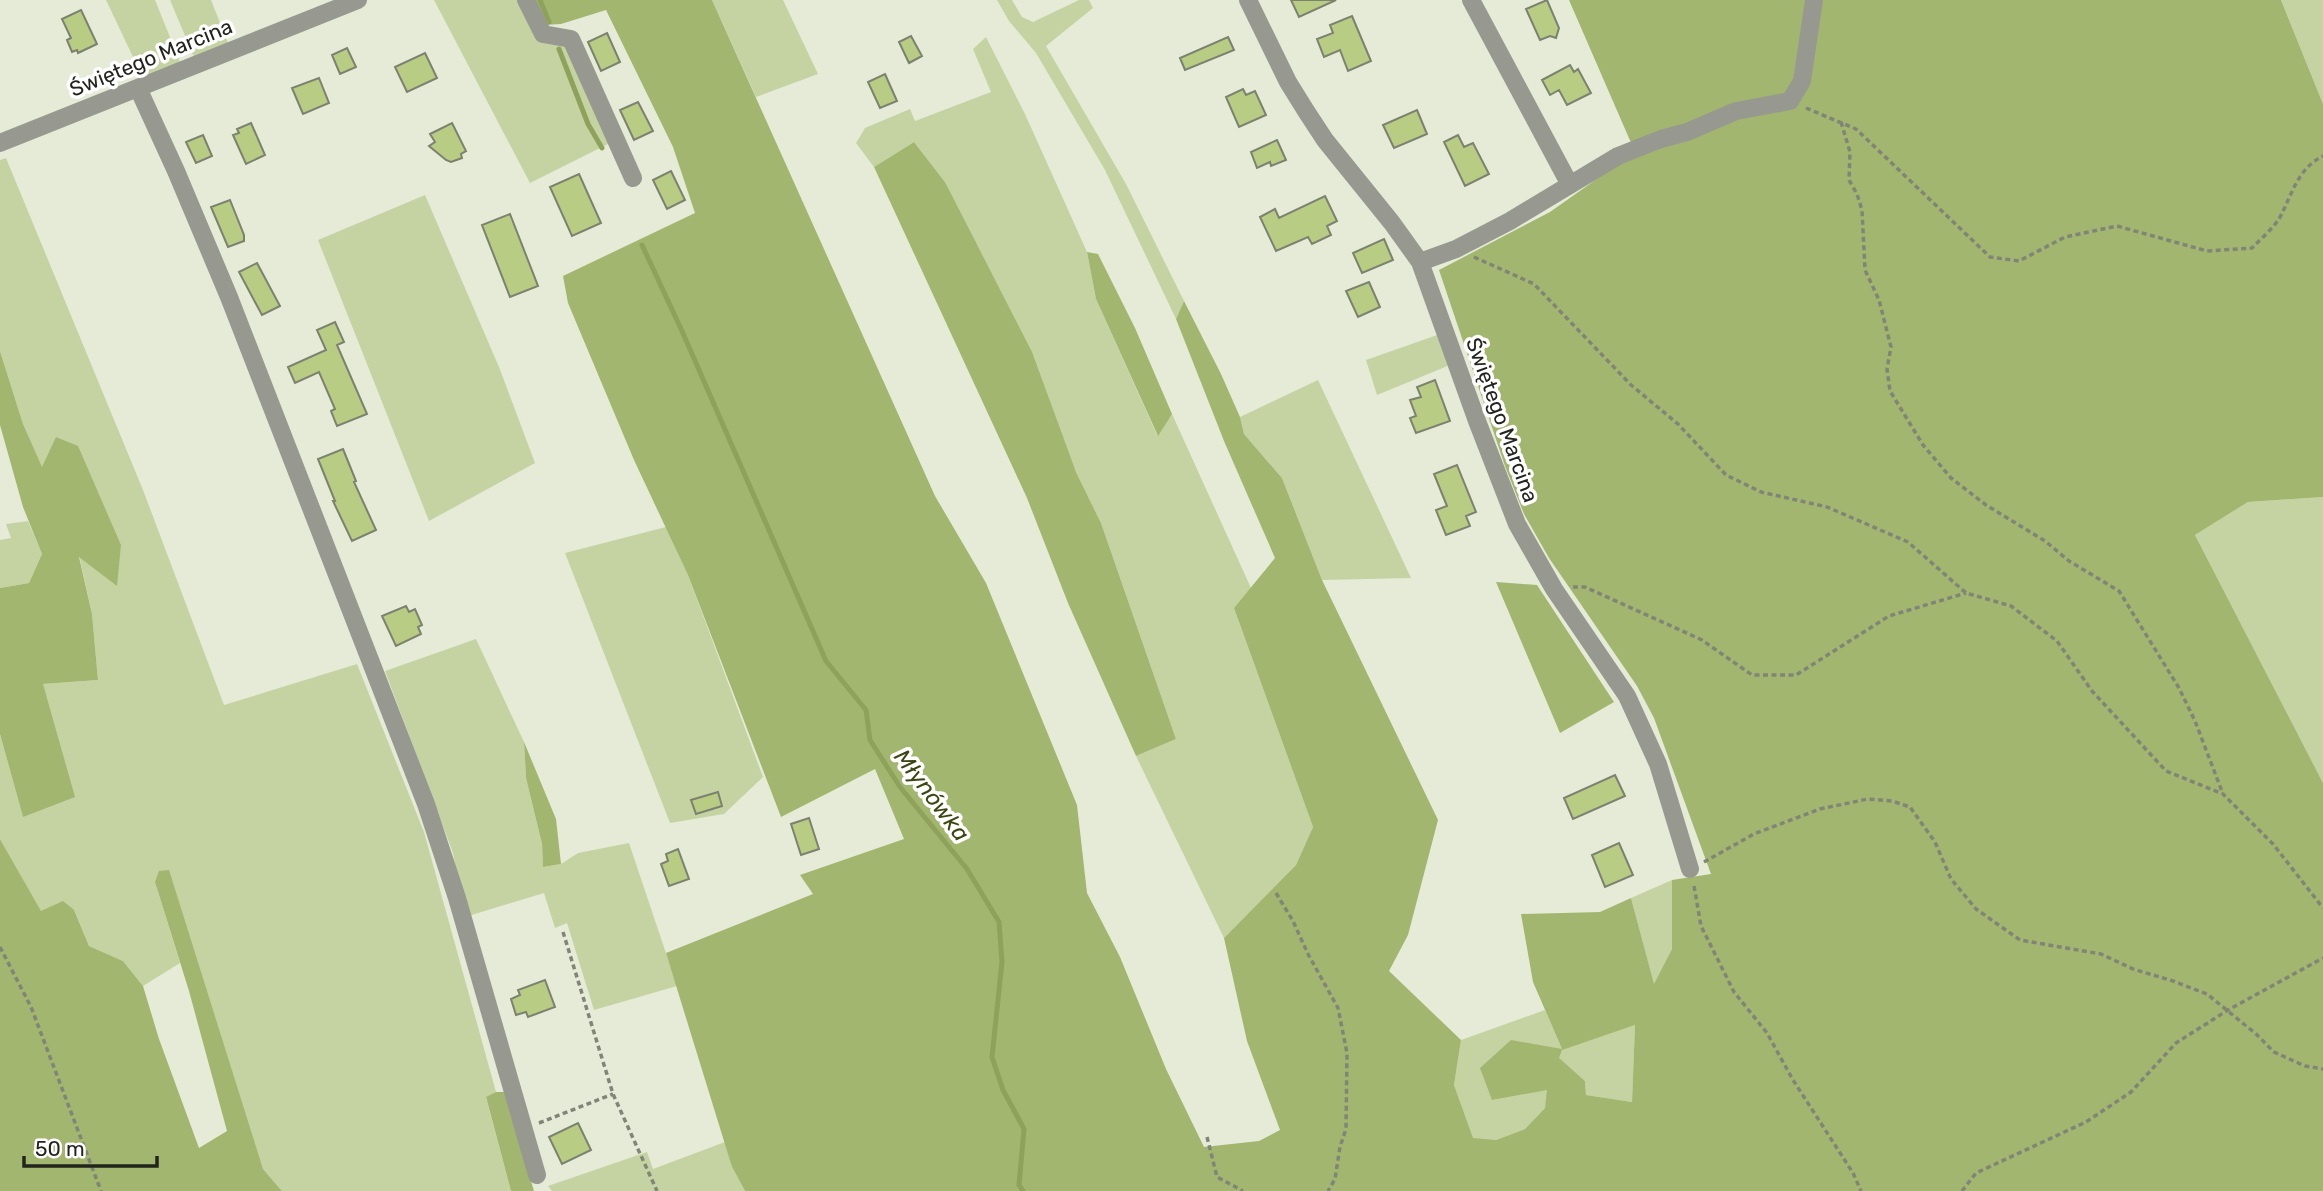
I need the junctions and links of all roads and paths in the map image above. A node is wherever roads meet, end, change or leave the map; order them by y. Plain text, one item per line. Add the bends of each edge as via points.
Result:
1 (358, 0) edge
2 (526, 0) edge
3 (1248, 0) edge
4 (1471, 0) edge
5 (1814, 0) edge
6 (138, 88) junction
7 (1790, 101) junction
8 (1841, 122) junction
9 (0, 143) edge
10 (2323, 156) edge
11 (634, 178) dead end
12 (1570, 185) junction
13 (1457, 249) junction
14 (1420, 262) junction
15 (1553, 589) junction
16 (1966, 593) junction
17 (2223, 794) junction
18 (1717, 856) dead end
19 (1690, 869) joint
20 (1276, 893) dead end
21 (2323, 908) edge
22 (563, 932) dead end
23 (0, 947) edge
24 (2323, 958) edge
25 (2228, 1010) junction
26 (2323, 1069) edge
27 (613, 1094) junction
28 (524, 1129) junction
29 (1207, 1137) dead end
30 (537, 1175) dead end
31 (102, 1191) edge
32 (657, 1191) edge
33 (1243, 1191) edge
34 (1328, 1191) edge
35 (1861, 1191) edge
36 (1962, 1191) edge

1 - 6 street, Świętego Marcina
2 - 11 street via 543,34 571,39
3 - 14 street, Świętego Marcina via 1288,82 1319,131
4 - 12 street
5 - 7 street via 1801,81
6 - 9 street, Świętego Marcina
6 - 28 street via 229,297 426,804
7 - 8 path
7 - 12 street via 1735,111 1661,139 1618,156
8 - 10 path via 1856,129 1990,257 2019,261 2065,237 2117,226 2207,251 2252,248 2278,221 2310,163
8 - 17 path via 1850,152 1849,180 1861,210 1864,270 1879,300 1891,347 1887,369 1891,391 1923,444 1951,478 2119,591 2179,688
12 - 13 street
13 - 14 street
13 - 16 path via 1534,284 1726,475 1761,492 1827,507 1908,542
14 - 15 street, Świętego Marcina via 1517,524
15 - 16 path via 1585,587 1644,612 1702,640 1752,675 1796,675 1889,616
15 - 19 street, Świętego Marcina via 1628,696 1658,764
16 - 17 path via 2011,606 2057,641 2092,691 2166,771
17 - 21 path via 2273,844
18 - 25 path via 1754,834 1820,809 1868,799 1892,801 1910,807 1935,842 1951,880 1976,909 2020,940 2101,954 2207,994
19 - 35 path via 1701,926 1734,992 1767,1033
20 - 34 path via 1338,1008 1347,1054 1346,1129
22 - 27 path
23 - 31 path via 31,1007
24 - 25 path
25 - 26 path via 2274,1052
25 - 36 path via 2176,1044 2131,1092 2086,1122 1976,1173
27 - 28 path
27 - 32 path
28 - 30 street
29 - 33 path via 1217,1177

